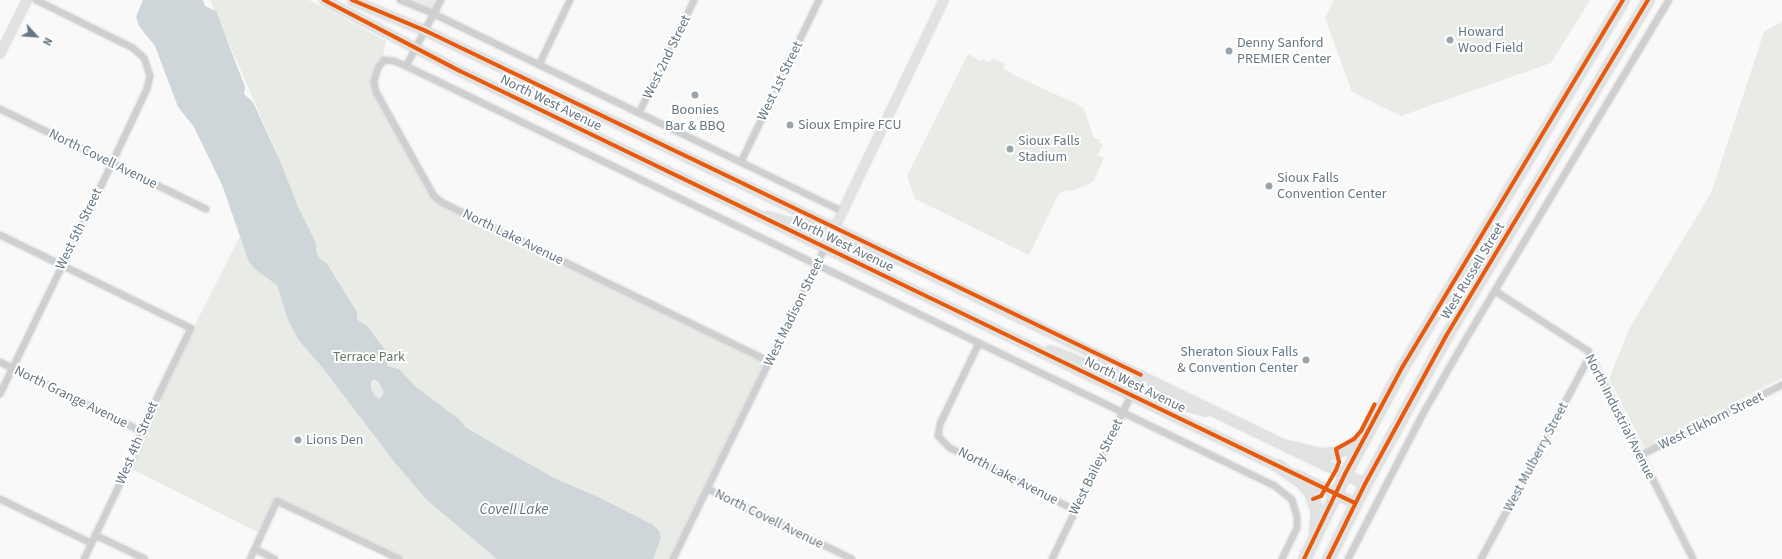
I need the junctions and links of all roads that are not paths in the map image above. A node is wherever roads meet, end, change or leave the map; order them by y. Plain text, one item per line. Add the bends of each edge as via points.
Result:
1 (27, 0) edge
2 (36, 0) edge
3 (324, 0) edge
4 (352, 0) edge
5 (400, 0) edge
6 (441, 0) edge
7 (570, 0) edge
8 (694, 0) edge
9 (819, 0) edge
10 (944, 0) edge
11 (1623, 0) edge
12 (1648, 0) edge
13 (1669, 0) edge
14 (434, 14) junction
15 (426, 31) junction
16 (416, 49) junction
17 (0, 54) edge
18 (539, 65) junction
19 (406, 66) junction
20 (0, 109) edge
21 (639, 113) junction
22 (741, 162) junction
23 (112, 163) junction
24 (206, 209) dead end
25 (842, 211) junction
26 (757, 215) junction
27 (834, 227) junction
28 (0, 235) edge
29 (825, 248) junction
30 (906, 262) junction
31 (62, 265) junction
32 (817, 265) junction
33 (1494, 291) junction
34 (979, 343) junction
35 (1023, 343) junction
36 (1590, 356) junction
37 (0, 362) edge
38 (770, 362) junction
39 (12, 368) junction
40 (1141, 375) junction
41 (1782, 385) edge
42 (0, 394) edge
43 (1131, 395) junction
44 (1123, 412) junction
45 (1216, 412) junction
46 (1374, 421) junction
47 (141, 431) junction
48 (1287, 446) junction
49 (1640, 456) junction
50 (1277, 465) junction
51 (1345, 474) junction
52 (1365, 484) junction
53 (708, 489) junction
54 (1336, 494) junction
55 (0, 499) edge
56 (1355, 503) junction
57 (1075, 510) junction
58 (95, 536) junction
59 (92, 543) junction
60 (254, 549) junction
61 (84, 559) edge
62 (145, 559) edge
63 (250, 559) edge
64 (275, 559) edge
65 (399, 559) edge
66 (673, 559) edge
67 (852, 559) edge
68 (1052, 559) edge
69 (1282, 559) edge
70 (1303, 559) edge
71 (1328, 559) edge
72 (1348, 559) edge
73 (1481, 559) edge
74 (1692, 559) edge

1 - 17 main road
2 - 23 street, West 5th Street via 133,48 146,63 150,76 147,89
3 - 16 main road, North West Avenue
4 - 15 main road, North West Avenue
5 - 14 street, North West Avenue
6 - 14 street
7 - 18 street
8 - 21 street, West 2nd Street
9 - 22 street, West 1st Street
10 - 25 main road, West Madison Street
11 - 46 highway, West Russell Street via 1426,327
12 - 52 highway, West Russell Street via 1446,336
13 - 33 street, West Russell Street
14 - 15 street
14 - 18 street, North West Avenue
15 - 16 street
15 - 27 main road, North West Avenue
16 - 19 street
16 - 26 main road, North West Avenue
18 - 21 street, North West Avenue
19 - 32 street
19 - 38 street, North Lake Avenue via 384,60 374,78 376,92 438,200
20 - 23 street, North Covell Avenue
21 - 22 street, North West Avenue
22 - 25 street, North West Avenue
23 - 24 street, North Covell Avenue
23 - 31 street, West 5th Street
25 - 27 main road, West Madison Street
26 - 27 main road via 782,219 817,230
26 - 29 main road, North West Avenue
27 - 29 main road, West Madison Street
27 - 30 main road, North West Avenue
28 - 31 street
29 - 30 main road via 841,244
29 - 32 street, West Madison Street
29 - 35 main road, North West Avenue
30 - 40 main road, North West Avenue
31 - 39 street, West 5th Street
31 - 47 street, West 4th Street via 191,328
32 - 34 street
32 - 38 street, West Madison Street
33 - 36 street, North Industrial Avenue via 1583,347
33 - 72 street, West Russell Street via 1424,412
34 - 44 street
34 - 57 street, North Lake Avenue via 940,424 938,436 950,448
35 - 40 main road via 1060,354 1115,376 1128,378
35 - 43 main road, North West Avenue
36 - 49 street, North Industrial Avenue
36 - 73 street, West Mulberry Street
37 - 39 street, North Grange Avenue
38 - 53 street, West Madison Street
39 - 42 street, West 5th Street
39 - 47 street, North Grange Avenue
40 - 43 street, West Bailey Street
40 - 45 main road, North West Avenue
41 - 49 street, West Elkhorn Street
43 - 44 street, West Bailey Street
43 - 45 main road via 1149,393 1205,412
43 - 50 main road, North West Avenue
44 - 57 street, West Bailey Street
44 - 69 street via 1275,486 1288,495 1296,508 1297,528
45 - 48 main road, North West Avenue
46 - 48 highway via 1355,443 1338,452 1318,454
46 - 51 highway, West Russell Street
47 - 58 street, West 4th Street via 137,448
48 - 51 main road, North West Avenue
49 - 74 street, North Industrial Avenue
50 - 54 main road, North West Avenue
50 - 70 highway via 1306,487 1315,505 1316,524
51 - 52 main road, North West Avenue
51 - 54 highway, West Russell Street
52 - 56 highway, West Russell Street
53 - 66 street, West Madison Street
53 - 67 street, North Covell Avenue
54 - 56 main road, North West Avenue
54 - 70 highway, West Russell Street
55 - 59 street
56 - 71 highway, West Russell Street
57 - 68 street, West Bailey Street
58 - 59 street, West 4th Street
58 - 62 street
59 - 61 street, West 4th Street
60 - 63 street
60 - 64 street
60 - 65 street via 277,501

